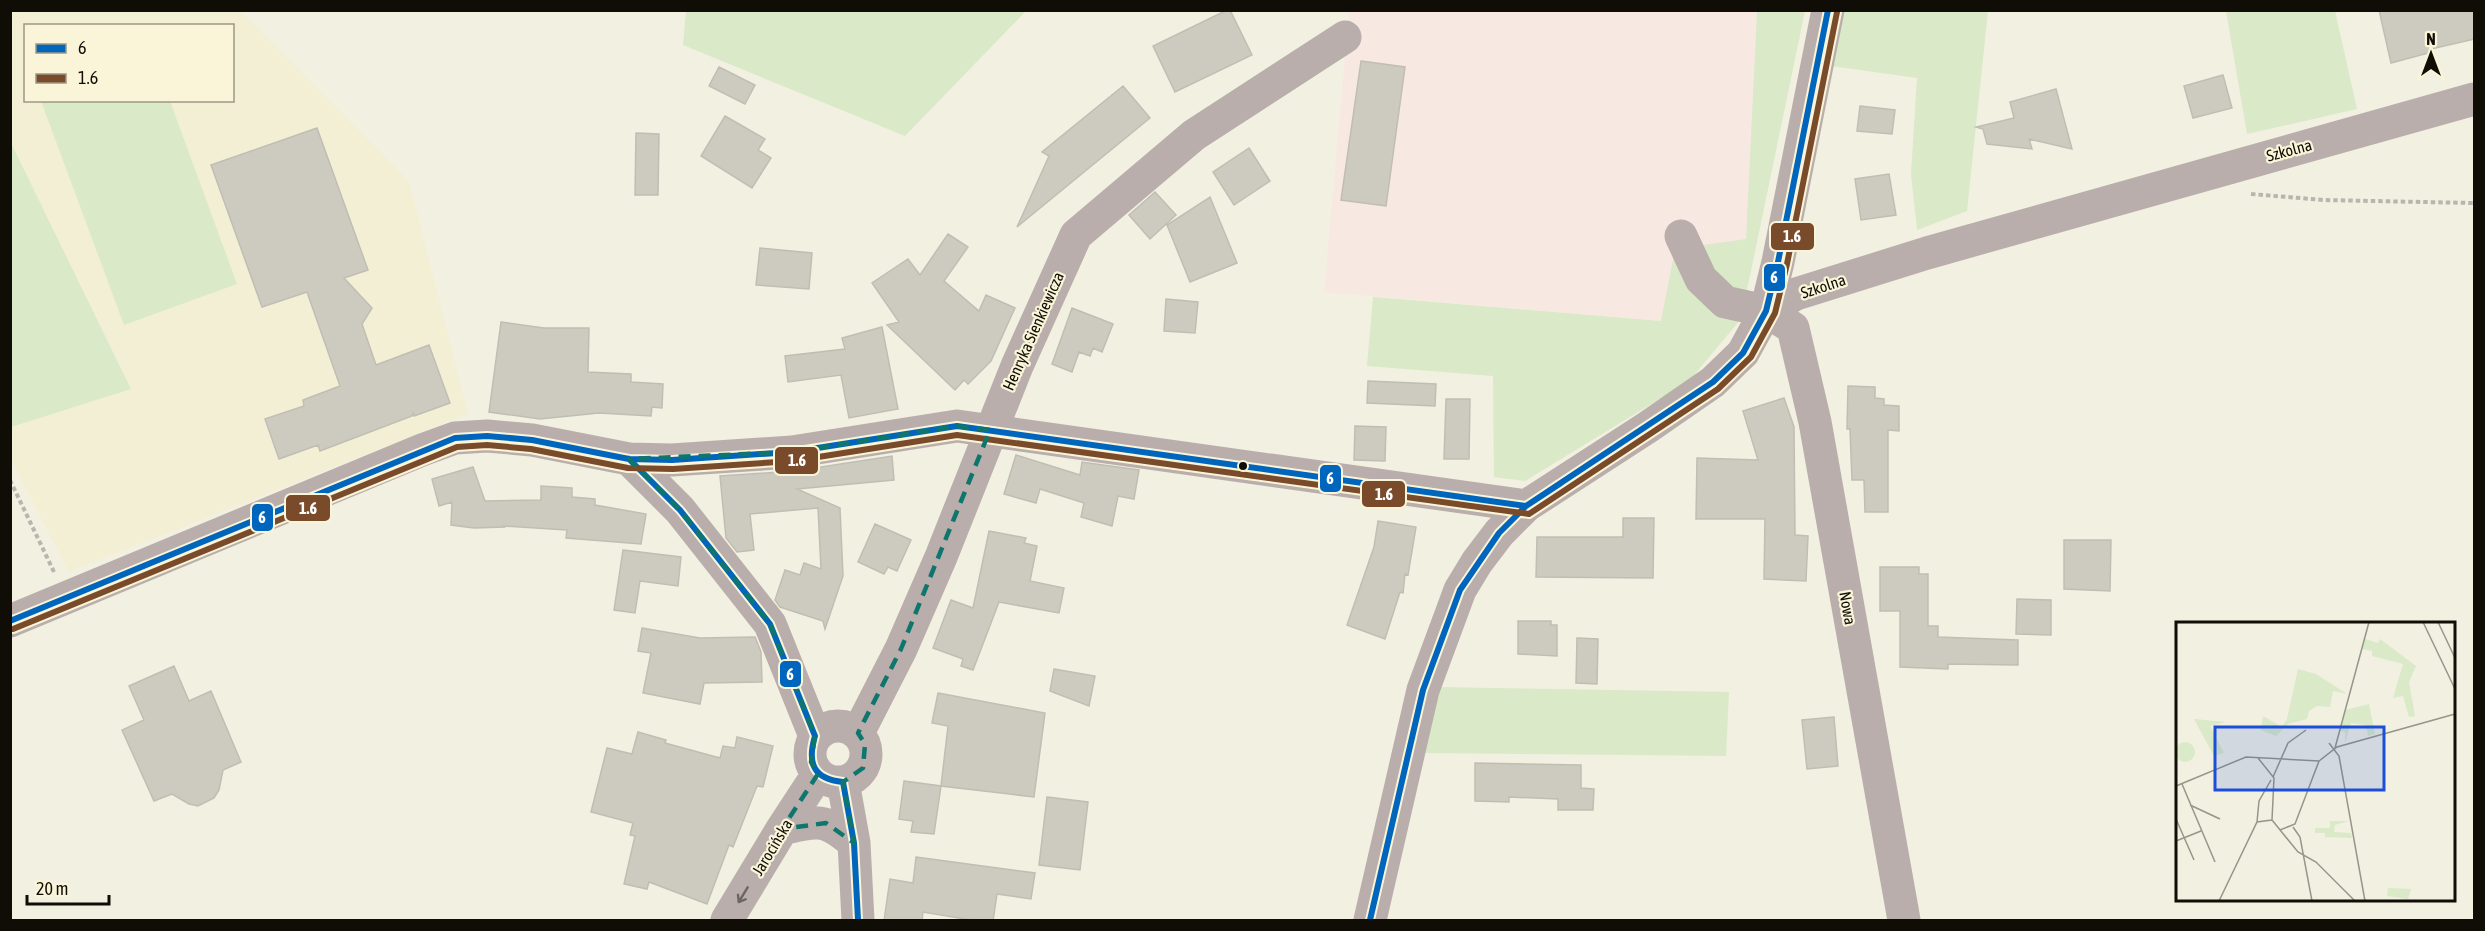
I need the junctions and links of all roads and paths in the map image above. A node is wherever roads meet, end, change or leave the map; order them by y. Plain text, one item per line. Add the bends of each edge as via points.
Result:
1 (1828, 10) edge
2 (1345, 37) dead end
3 (2475, 99) edge
4 (2243, 194) dead end
5 (2475, 203) edge
6 (1681, 236) dead end
7 (1766, 311) junction
8 (990, 430) junction
9 (629, 459) junction
10 (10, 480) edge
11 (1526, 506) junction
12 (66, 598) junction
13 (10, 621) edge
14 (858, 733) junction
15 (815, 736) junction
16 (831, 778) junction
17 (782, 829) junction
18 (854, 843) junction
19 (727, 921) edge
20 (858, 921) edge
21 (1370, 921) edge
22 (1904, 921) edge

1 - 7 street
2 - 8 street, Henryka Sienkiewicza via 1194,135 1076,235
3 - 7 street, Szkolna via 1927,253 1796,294
4 - 5 path
6 - 7 street, Nowa via 1701,279 1725,302
7 - 11 street via 1743,353 1713,382
7 - 22 street, Nowa via 1793,328 1815,422
8 - 9 street via 957,426 792,452
8 - 11 street
8 - 14 street, Henryka Sienkiewicza via 902,649
9 - 12 street via 532,440 455,438
9 - 15 street via 680,510 770,624
10 - 12 path
11 - 21 street via 1499,533 1460,590 1433,658
12 - 13 street
14 - 15 street via 841,726 822,730
14 - 16 street via 867,756 863,768 855,777
15 - 16 street via 811,762
16 - 17 street, Jarocińska
16 - 18 street
17 - 18 street via 826,823
17 -> 19 street, Jarocińska
18 - 20 street

